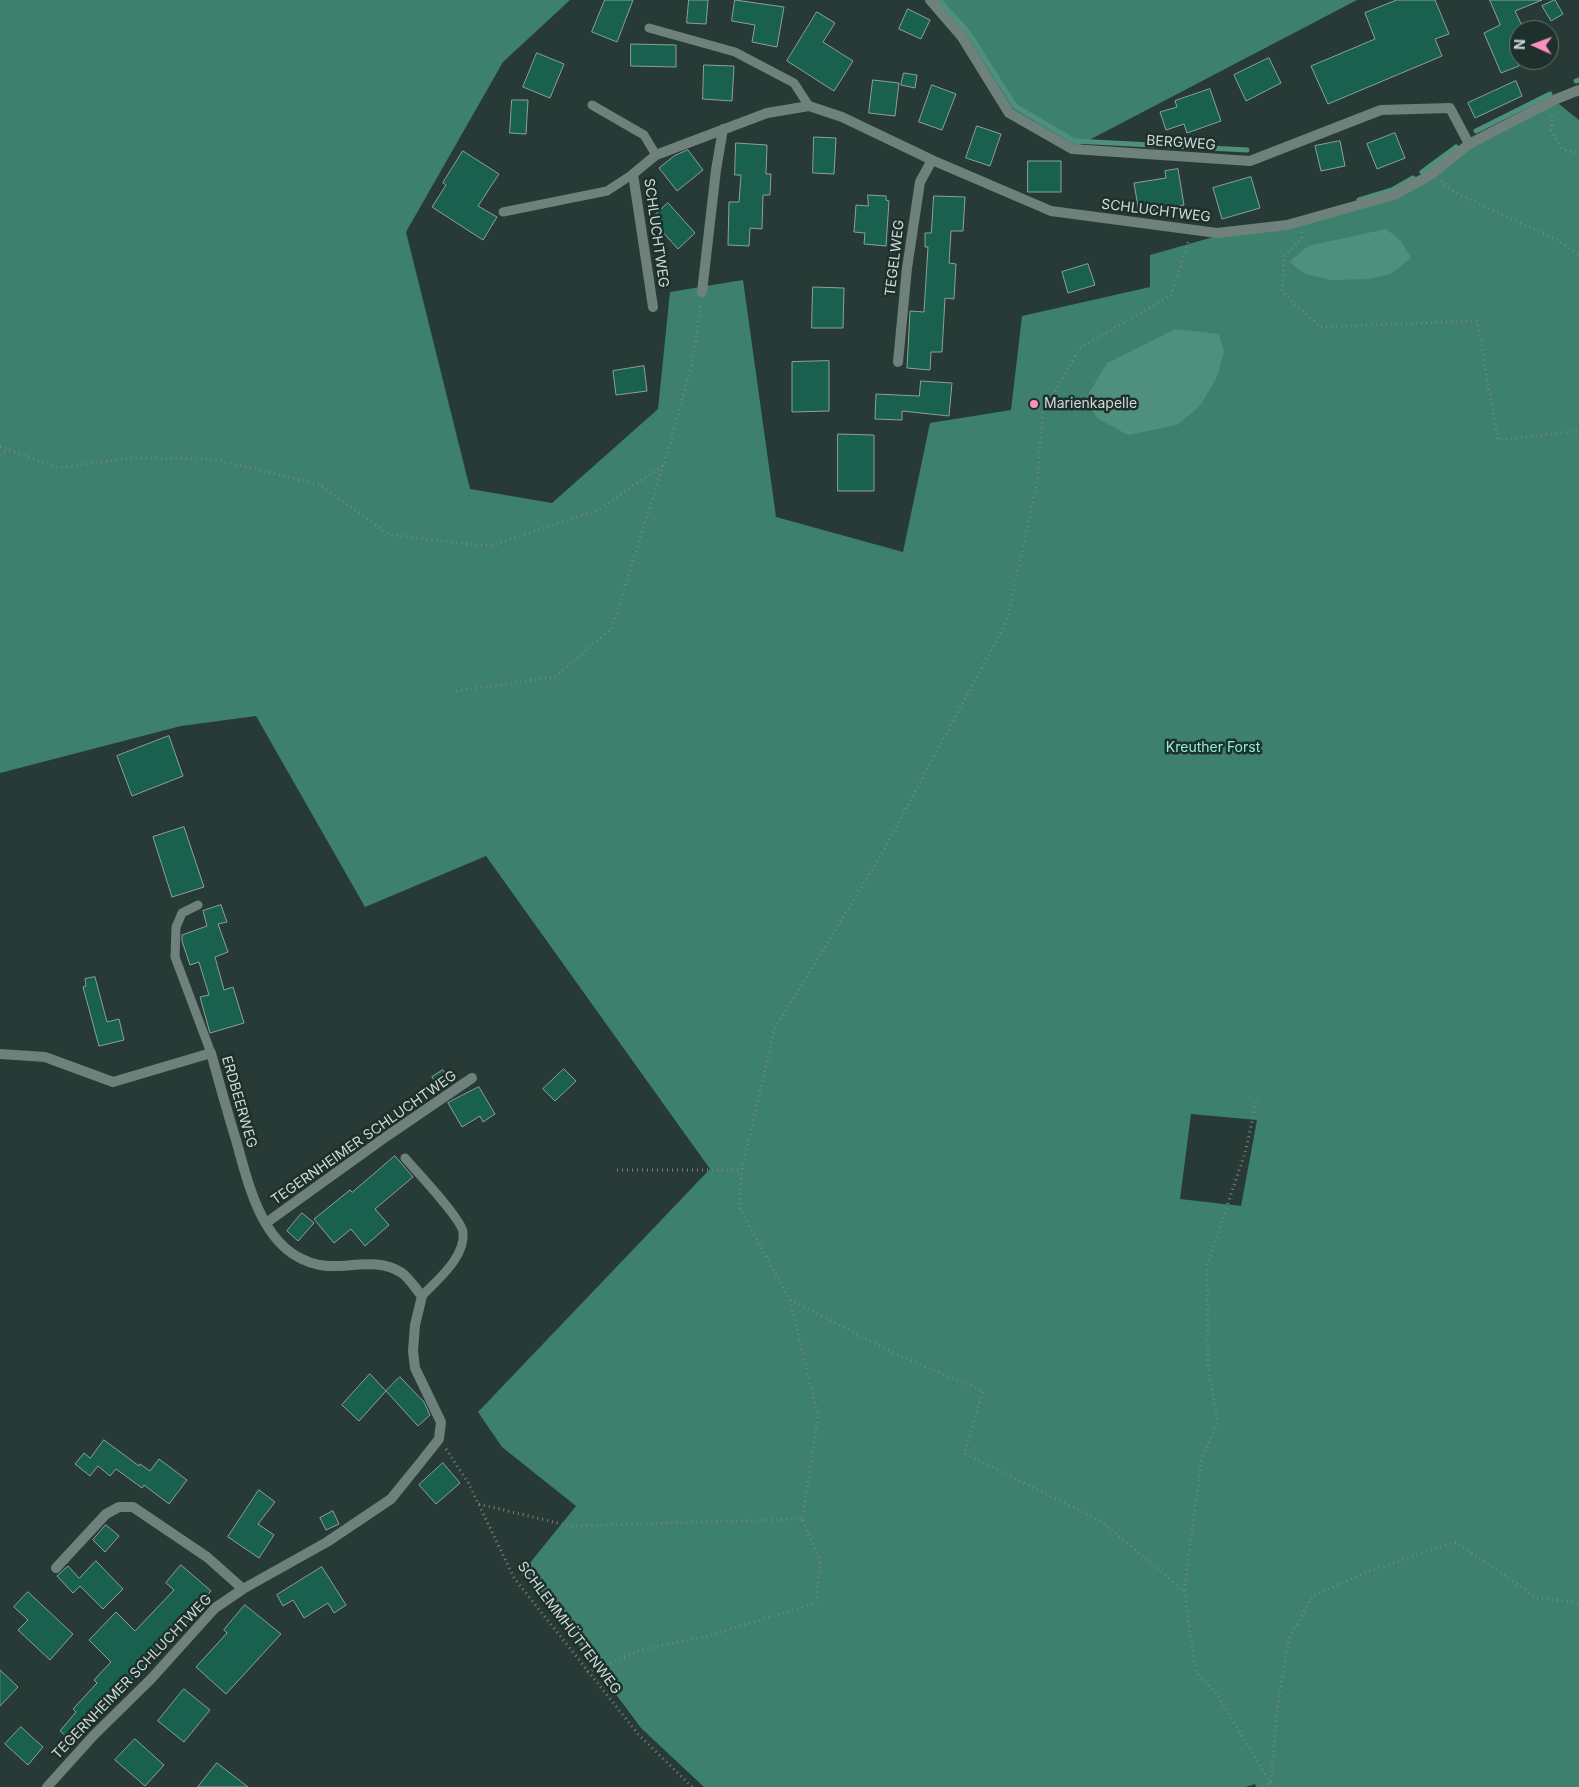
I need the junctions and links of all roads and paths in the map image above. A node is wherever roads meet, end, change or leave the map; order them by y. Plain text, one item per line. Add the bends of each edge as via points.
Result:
1 (930, 0) edge
2 (649, 28) dead end
3 (1579, 90) edge
4 (1554, 100) junction
5 (592, 105) dead end
6 (809, 106) junction
7 (723, 129) junction
8 (1469, 144) junction
9 (1579, 153) edge
10 (656, 155) junction
11 (932, 160) junction
12 (633, 174) junction
13 (1432, 174) junction
14 (503, 212) dead end
15 (1302, 221) junction
16 (1192, 229) junction
17 (1579, 255) edge
18 (702, 292) joint
19 (653, 307) dead end
20 (898, 362) dead end
21 (1579, 431) edge
22 (0, 447) edge
23 (9, 450) junction
24 (0, 456) edge
25 (664, 465) junction
26 (456, 691) dead end
27 (198, 905) dead end
28 (211, 1053) junction
29 (0, 1054) edge
30 (472, 1078) dead end
31 (1257, 1098) dead end
32 (404, 1158) dead end
33 (617, 1170) dead end
34 (742, 1170) junction
35 (266, 1224) junction
36 (422, 1296) junction
37 (790, 1300) junction
38 (439, 1438) junction
39 (479, 1504) junction
40 (802, 1519) junction
41 (56, 1568) dead end
42 (243, 1588) junction
43 (1184, 1591) junction
44 (1579, 1603) edge
45 (587, 1672) junction
46 (1271, 1782) junction
47 (47, 1787) edge
48 (692, 1787) edge
49 (1263, 1787) edge
50 (1273, 1787) edge

1 - 8 street, BERGWEG via 962,37 1009,113 1072,149 1250,161 1381,110 1450,108
2 - 6 lane via 734,52 794,82
3 - 4 street, SCHLUCHTWEG
4 - 8 street, SCHLUCHTWEG
4 - 9 path via 1551,130 1562,149
5 - 10 lane via 644,135
6 - 7 street, SCHLUCHTWEG via 767,113
6 - 11 street, SCHLUCHTWEG via 842,117
7 - 10 street, SCHLUCHTWEG
7 - 18 street
8 - 13 street, SCHLUCHTWEG
10 - 12 street, SCHLUCHTWEG
11 - 16 street, SCHLUCHTWEG via 1051,211
11 - 20 street, TEGELWEG via 920,182 906,268
12 - 14 lane via 607,191
12 - 19 street, SCHLUCHTWEG
13 - 15 street, SCHLUCHTWEG via 1394,195
13 - 17 path via 1456,193 1559,241
15 - 16 street, SCHLUCHTWEG via 1217,233
15 - 21 path via 1302,238 1284,257 1282,292 1320,327 1476,322 1498,440
16 - 34 path via 1171,295 1079,349 1042,413 1037,483 1007,621 880,857 774,1030
18 - 25 path via 692,364
22 - 23 path
23 - 24 path
23 - 25 path via 62,468 130,458 212,459 318,484 390,535 490,546 598,510
25 - 26 path via 612,628 555,677
27 - 28 lane via 182,913 176,928 175,957
28 - 29 street, ERDBEERWEG via 113,1082 45,1057
28 - 35 street, ERDBEERWEG via 254,1201
30 - 35 street, TEGERNHEIMER SCHLUCHTWEG
31 - 43 path via 1246,1150 1207,1265 1208,1368 1218,1421 1202,1457
32 - 36 lane via 463,1231 460,1249
33 - 34 path
34 - 37 path via 739,1207
35 - 36 street, TEGERNHEIMER SCHLUCHTWEG via 293,1256 328,1266 362,1263 385,1266 403,1274
36 - 38 street via 415,1325 415,1368 438,1412 441,1422
37 - 40 path via 818,1417
37 - 43 path via 894,1353 983,1392 964,1454 1101,1521
38 - 39 path, SCHLEMMHÜTTENWEG
38 - 42 street, TEGERNHEIMER SCHLUCHTWEG via 391,1499 327,1542
39 - 40 path via 570,1526
39 - 45 path, SCHLEMMHÜTTENWEG via 514,1578
40 - 45 path via 820,1560 816,1603 708,1636 645,1649
41 - 42 street via 106,1514 119,1507 133,1507 207,1557
42 - 47 street, TEGERNHEIMER SCHLUCHTWEG via 215,1608
43 - 46 path via 1196,1672 1216,1693
44 - 46 path via 1537,1598 1456,1542 1370,1571 1314,1595 1290,1639 1277,1708
45 - 48 path, SCHLEMMHÜTTENWEG via 638,1734
46 - 49 path
46 - 50 path

